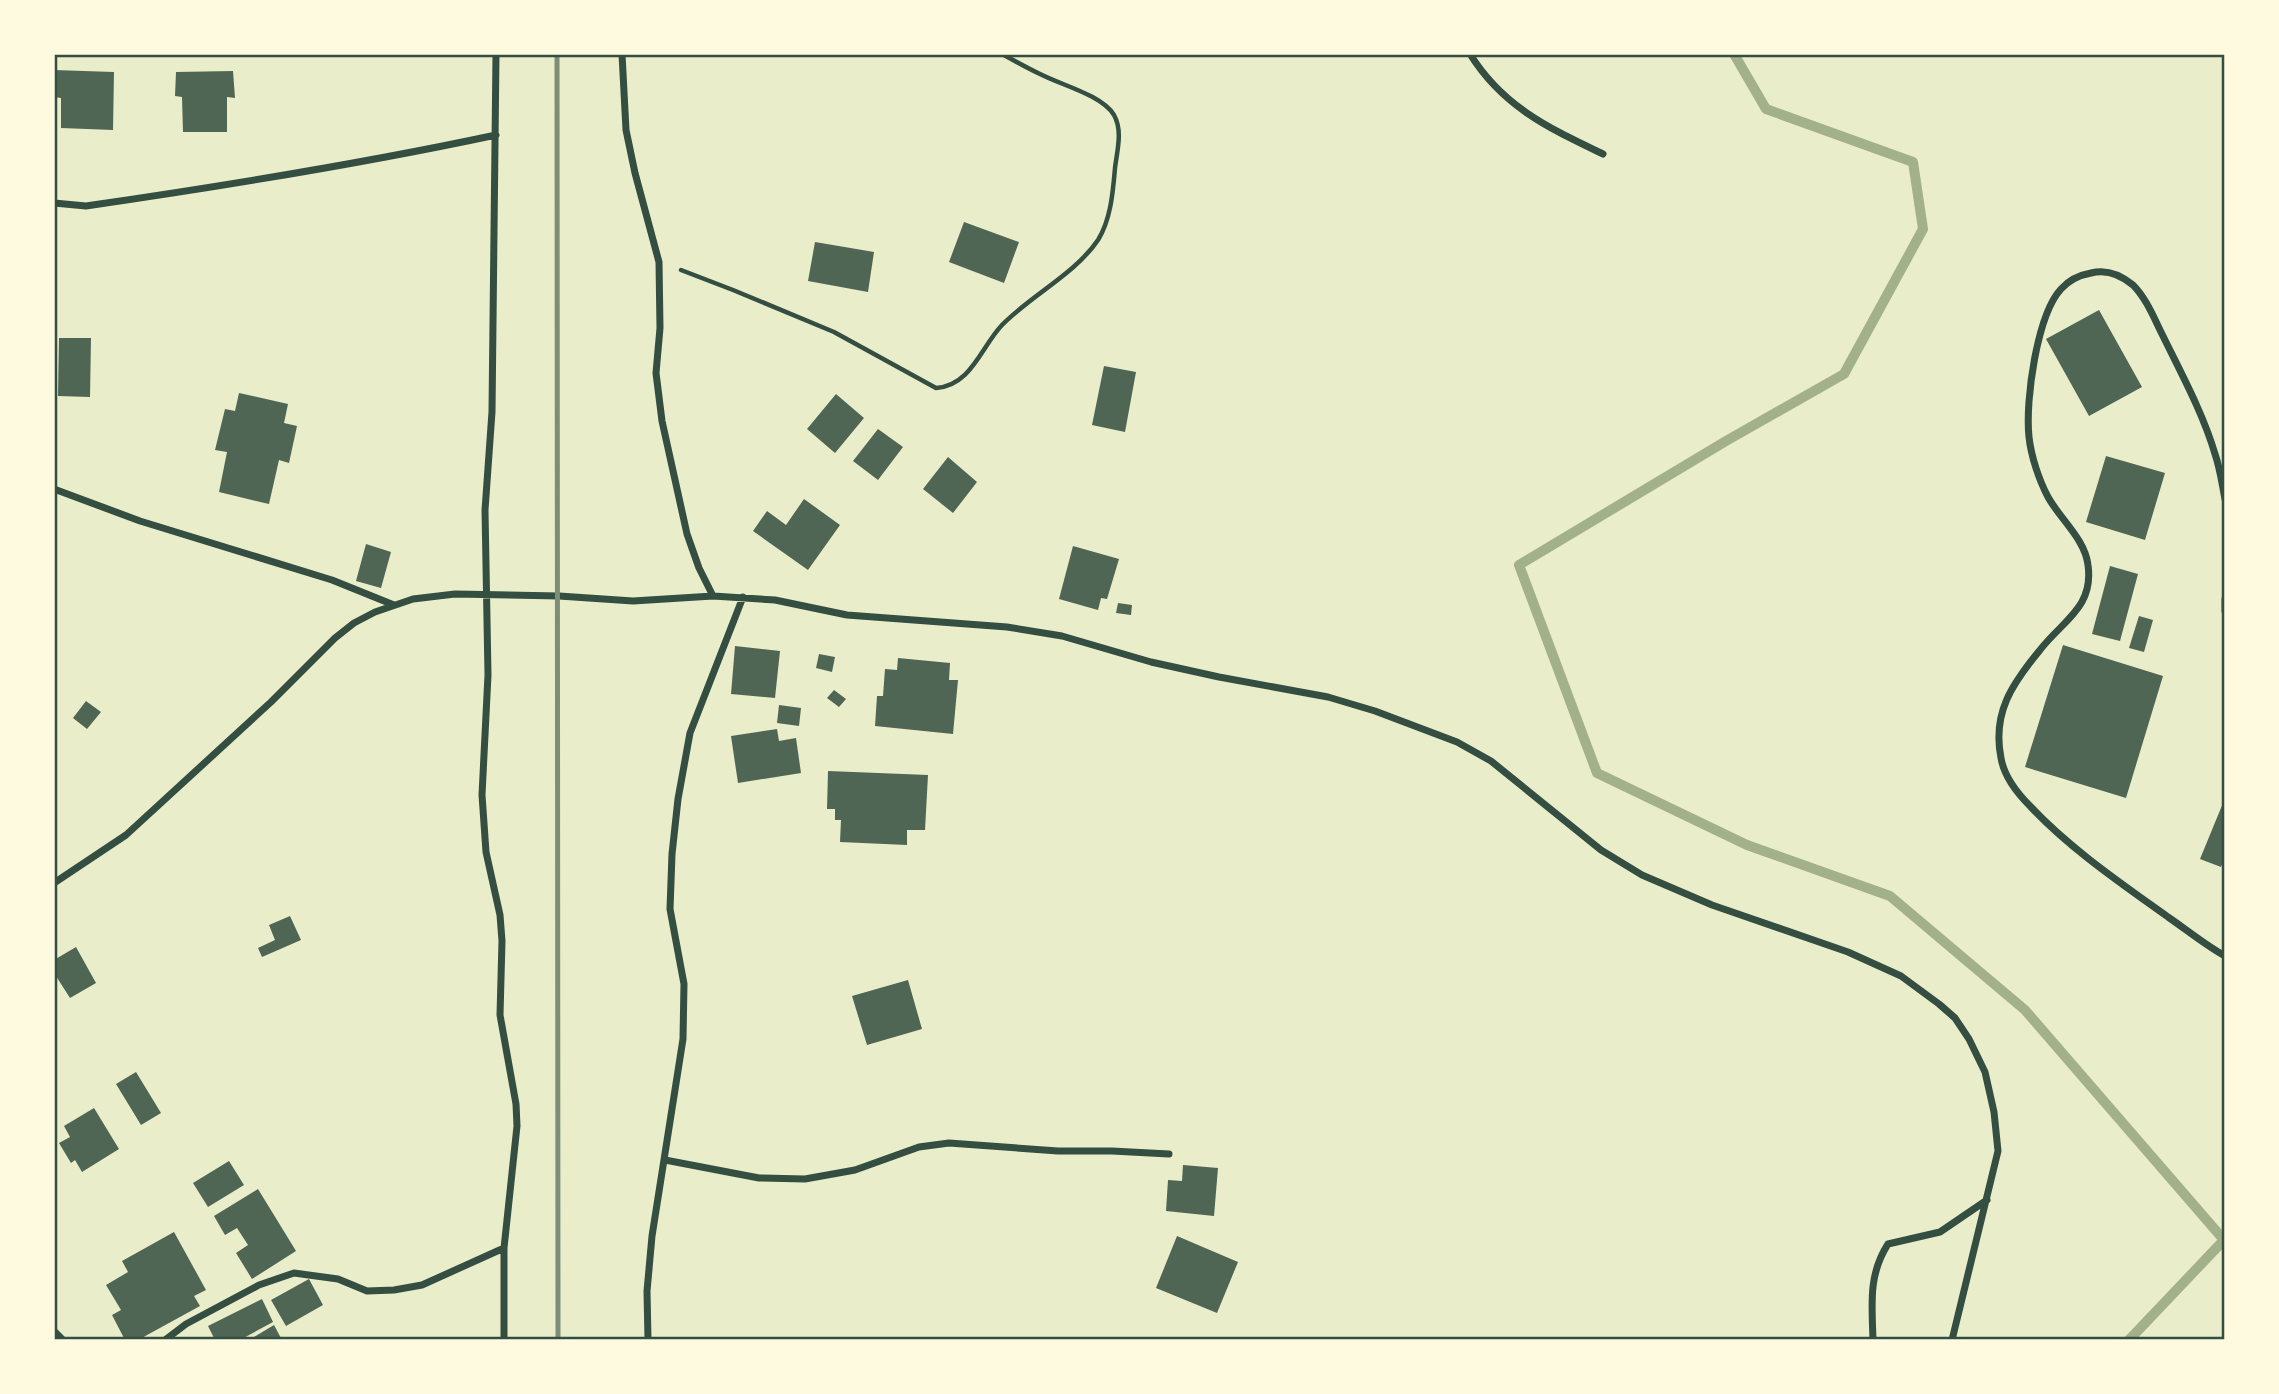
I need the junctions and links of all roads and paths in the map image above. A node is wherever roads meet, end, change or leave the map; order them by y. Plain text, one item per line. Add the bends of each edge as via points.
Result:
1 (496, 54) edge
2 (622, 54) edge
3 (1002, 54) edge
4 (1470, 54) edge
5 (496, 135) junction
6 (1603, 154) dead end
7 (54, 203) edge
8 (659, 262) junction
9 (54, 489) edge
10 (2225, 499) edge
11 (487, 595) junction
12 (713, 596) junction
13 (743, 597) junction
14 (2225, 599) edge
15 (394, 605) junction
16 (2225, 611) edge
17 (54, 883) edge
18 (2225, 956) edge
19 (1169, 1154) dead end
20 (665, 1160) junction
21 (1987, 1199) junction
22 (504, 1248) junction
23 (54, 1331) edge
24 (63, 1340) edge
25 (165, 1340) edge
26 (504, 1340) edge
27 (648, 1340) edge
28 (1873, 1340) edge
29 (1952, 1340) edge

1 - 5 street
2 - 8 street via 626,131
3 - 8 path via 1100,102 1113,114 1119,132 1111,203 1098,239 1004,323 954,385 936,388 834,332
4 - 6 street via 1493,85 1522,111
5 - 7 street via 287,175 86,206
5 - 11 street via 492,412 485,510
8 - 12 street via 656,373 662,421 687,534
9 - 15 street via 140,521 332,580
10 - 18 street via 2216,454 2145,301 2120,275 2099,271 2079,275 2061,289 2042,324 2029,407 2029,438 2048,496 2083,547 2089,586 2083,603 2041,648 2007,698 1998,736 2001,761 2024,799 2061,835
11 - 12 street via 633,601
11 - 15 street via 435,596
11 - 22 street via 482,795 486,852 502,941 500,1015 517,1126
12 - 13 street
13 - 20 street via 690,733 678,799 670,909 685,1006
13 - 21 street via 848,615 1007,626 1062,636 1165,665 1328,697 1457,742 1491,761 1601,850 1642,875 1712,905 1848,952 1901,976 1939,1004 1955,1018 1985,1072 1998,1151
14 - 16 street
15 - 17 street via 354,623 335,638 126,835
19 - 20 street via 948,1143 919,1147 855,1170 804,1179 759,1178
20 - 27 street via 652,1236
21 - 28 street via 1940,1231 1888,1244 1878,1259 1871,1294
21 - 29 street
22 - 25 street via 422,1285 394,1290 367,1291 338,1279 294,1273 258,1285
22 - 26 street
23 - 24 street

